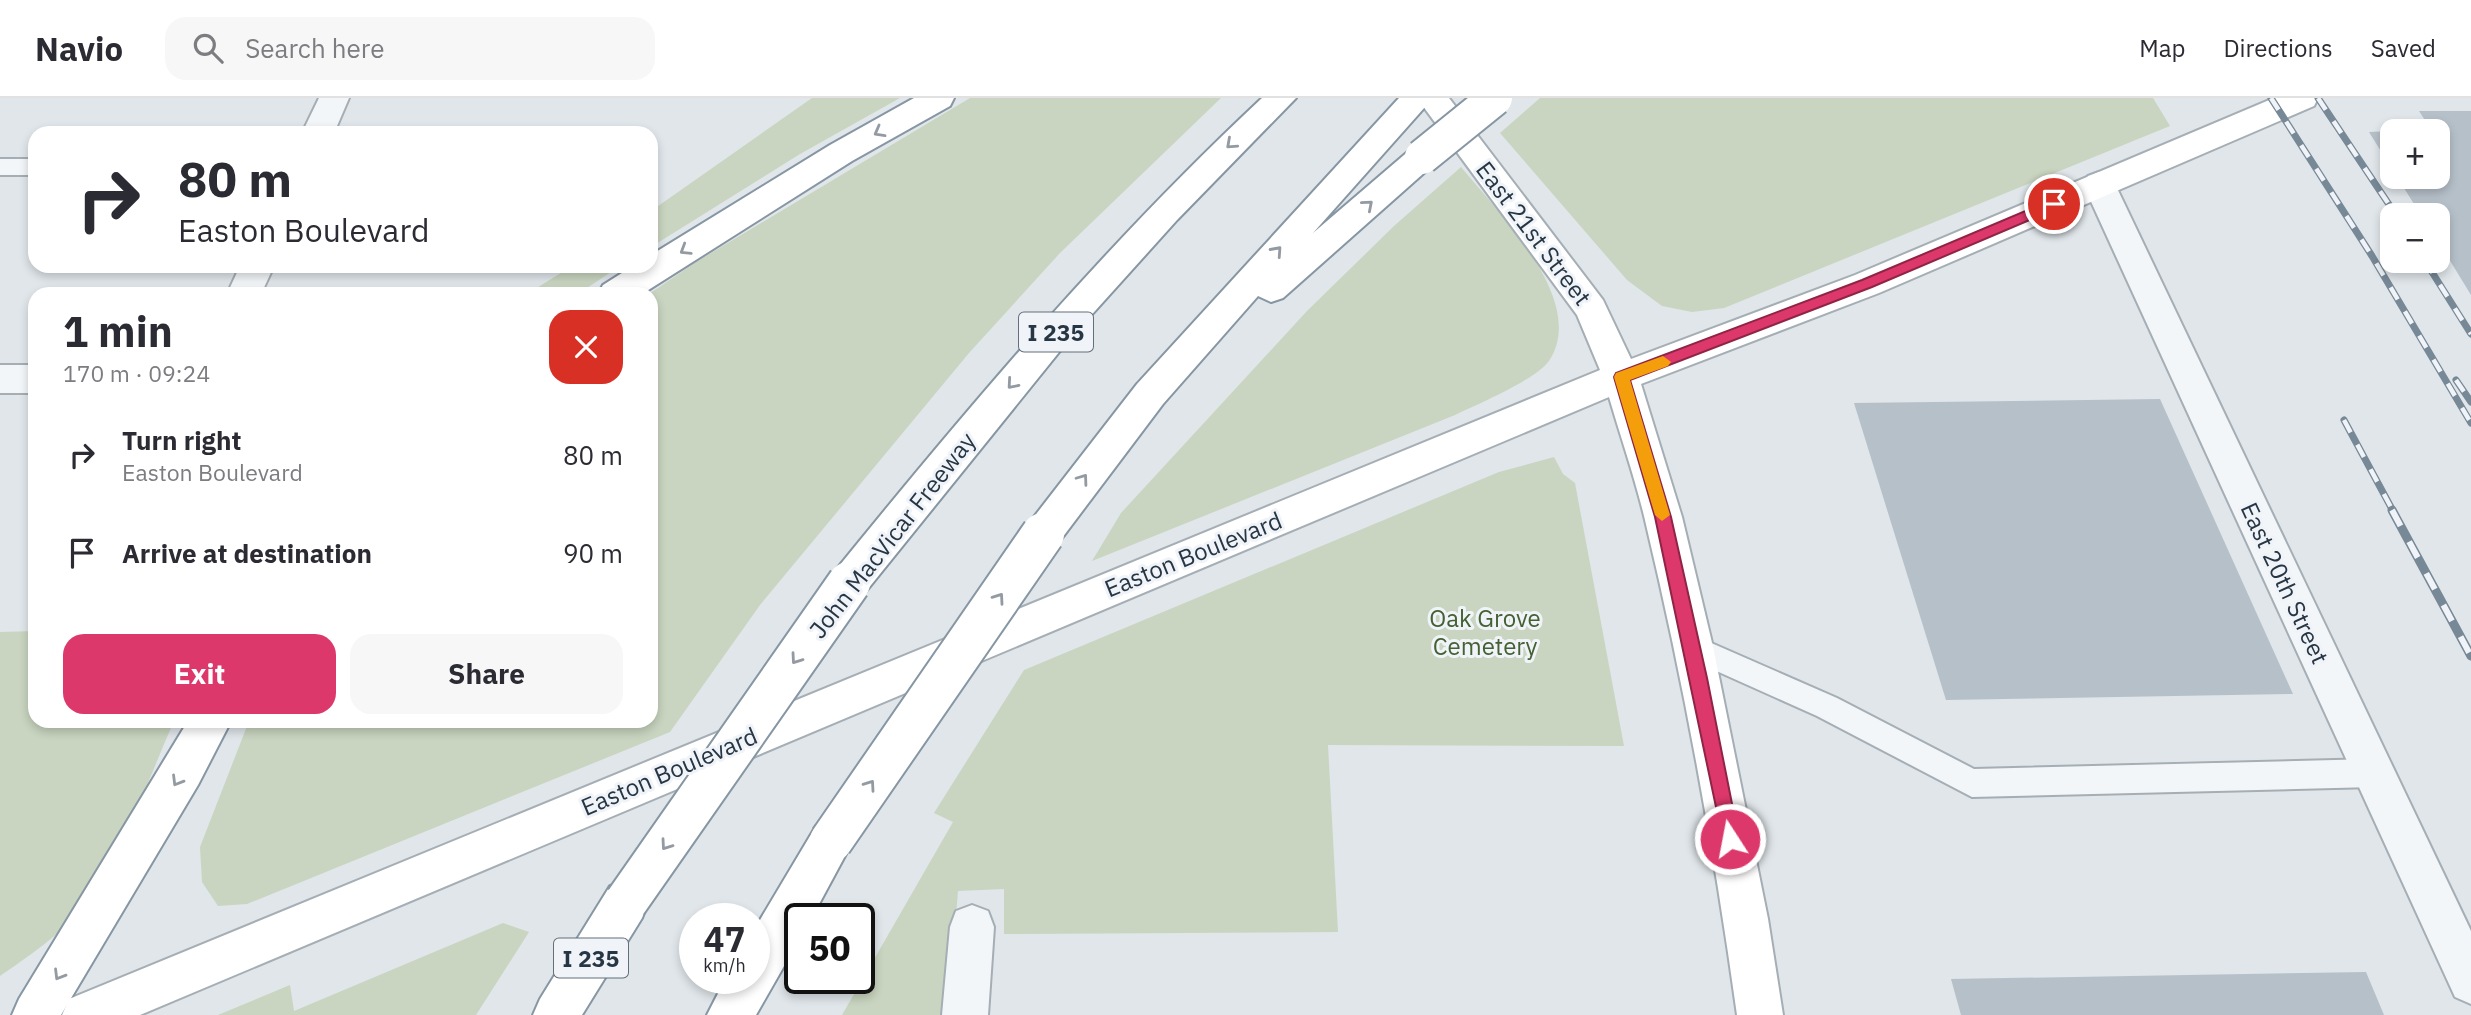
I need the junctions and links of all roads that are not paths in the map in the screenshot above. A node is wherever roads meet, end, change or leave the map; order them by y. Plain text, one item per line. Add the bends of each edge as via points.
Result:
1 (334, 98) edge
2 (939, 98) edge
3 (1281, 98) edge
4 (1418, 98) edge
5 (1432, 98) edge
6 (1495, 98) edge
7 (2303, 98) edge
8 (321, 126) edge
9 (0, 167) edge
10 (28, 167) edge
11 (2099, 184) junction
12 (658, 267) edge
13 (649, 273) edge
14 (626, 287) edge
15 (1621, 377) junction
16 (0, 379) edge
17 (28, 379) edge
18 (1150, 394) junction
19 (1693, 647) junction
20 (206, 728) edge
21 (2374, 773) junction
22 (972, 927) dead end
23 (770, 947) edge
24 (2471, 981) edge
25 (742, 994) edge
26 (35, 1015) edge
27 (85, 1015) edge
28 (556, 1015) edge
29 (730, 1015) edge
30 (965, 1015) edge
31 (1760, 1015) edge

1 - 8 street
2 -> 12 main road
3 -> 28 main road, John MacVicar Freeway / I 235, bridge via 1216,157 1103,277 849,583 626,902
18 -> 4 main road
5 - 15 main road, East 21st Street via 1591,309
18 -> 6 main road, bridge
7 - 11 main road, Easton Boulevard
9 - 10 lane
11 - 15 main road, Easton Boulevard via 1855,288
11 - 21 street, East 20th Street
13 -> 14 main road
15 - 19 main road, East 21st Street via 1663,517
15 - 27 main road, Easton Boulevard
16 - 17 street
23 -> 18 main road, bridge via 831,841 1043,534
19 - 21 lane via 1827,707 1972,783
19 - 31 main road, East 21st Street
20 -> 26 main road
21 - 24 street, East 20th Street
22 - 30 street
25 - 29 main road

